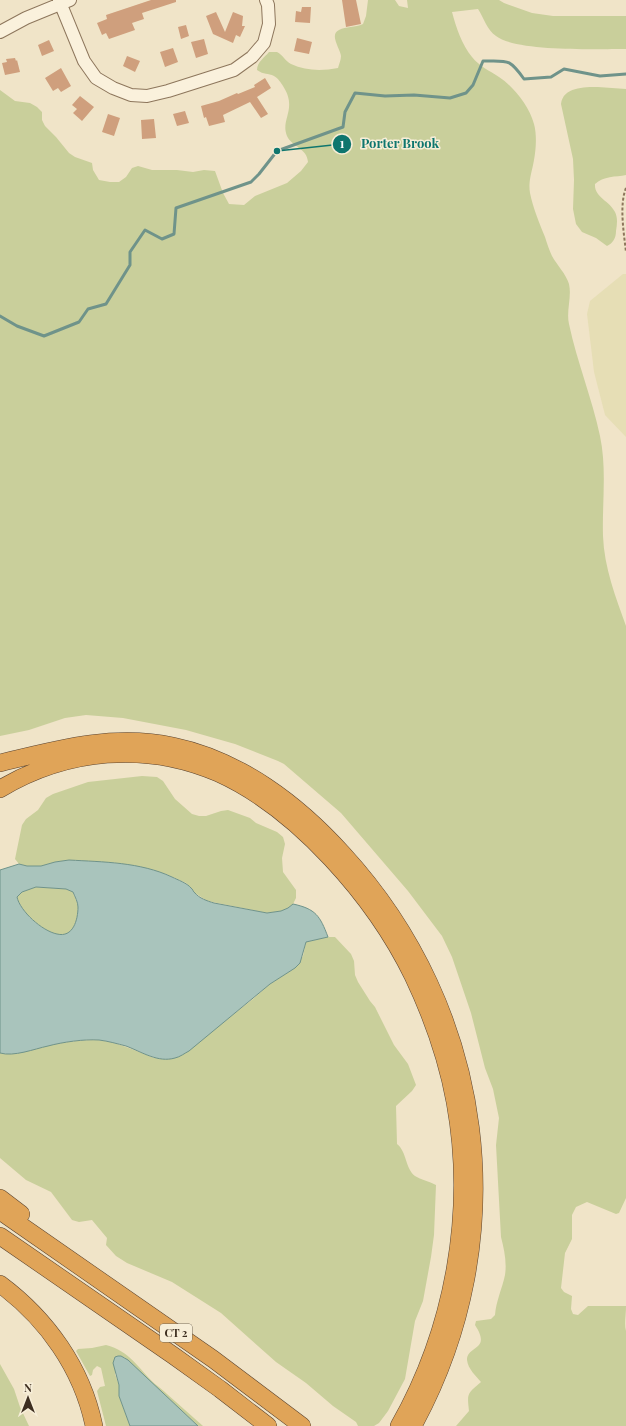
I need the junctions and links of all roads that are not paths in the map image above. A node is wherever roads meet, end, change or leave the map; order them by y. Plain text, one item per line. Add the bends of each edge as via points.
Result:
1 (266, 0) edge
2 (64, 1) edge
3 (0, 32) edge
4 (0, 763) edge
5 (0, 789) edge
6 (0, 1198) edge
7 (0, 1212) edge
8 (0, 1236) edge
9 (47, 1244) junction
10 (0, 1284) edge
11 (174, 1356) junction
12 (94, 1426) edge
13 (250, 1426) edge
14 (268, 1426) edge
15 (302, 1426) edge
16 (399, 1426) edge
17 (413, 1426) edge

1 - 2 street via 269,24 264,43 252,56 234,70 147,96 131,95 96,78 84,61
2 - 3 street
4 - 17 highway via 77,745 121,741 172,746 215,759 260,783 313,823 351,862 398,924 430,982 453,1043 468,1104 474,1168 473,1234 464,1291 444,1359
5 - 16 highway via 50,765 103,755 152,756 174,759 208,769 251,792 305,833 353,884 392,938 422,996 443,1052 458,1122 462,1180 460,1234 447,1306 425,1372
6 - 9 highway via 27,1219
7 - 9 highway, CT 2
8 - 11 highway, CT 2
9 - 15 highway, CT 2 via 213,1359
10 - 12 highway via 30,1309 66,1355 82,1387
11 - 13 highway
11 - 14 highway, CT 2

